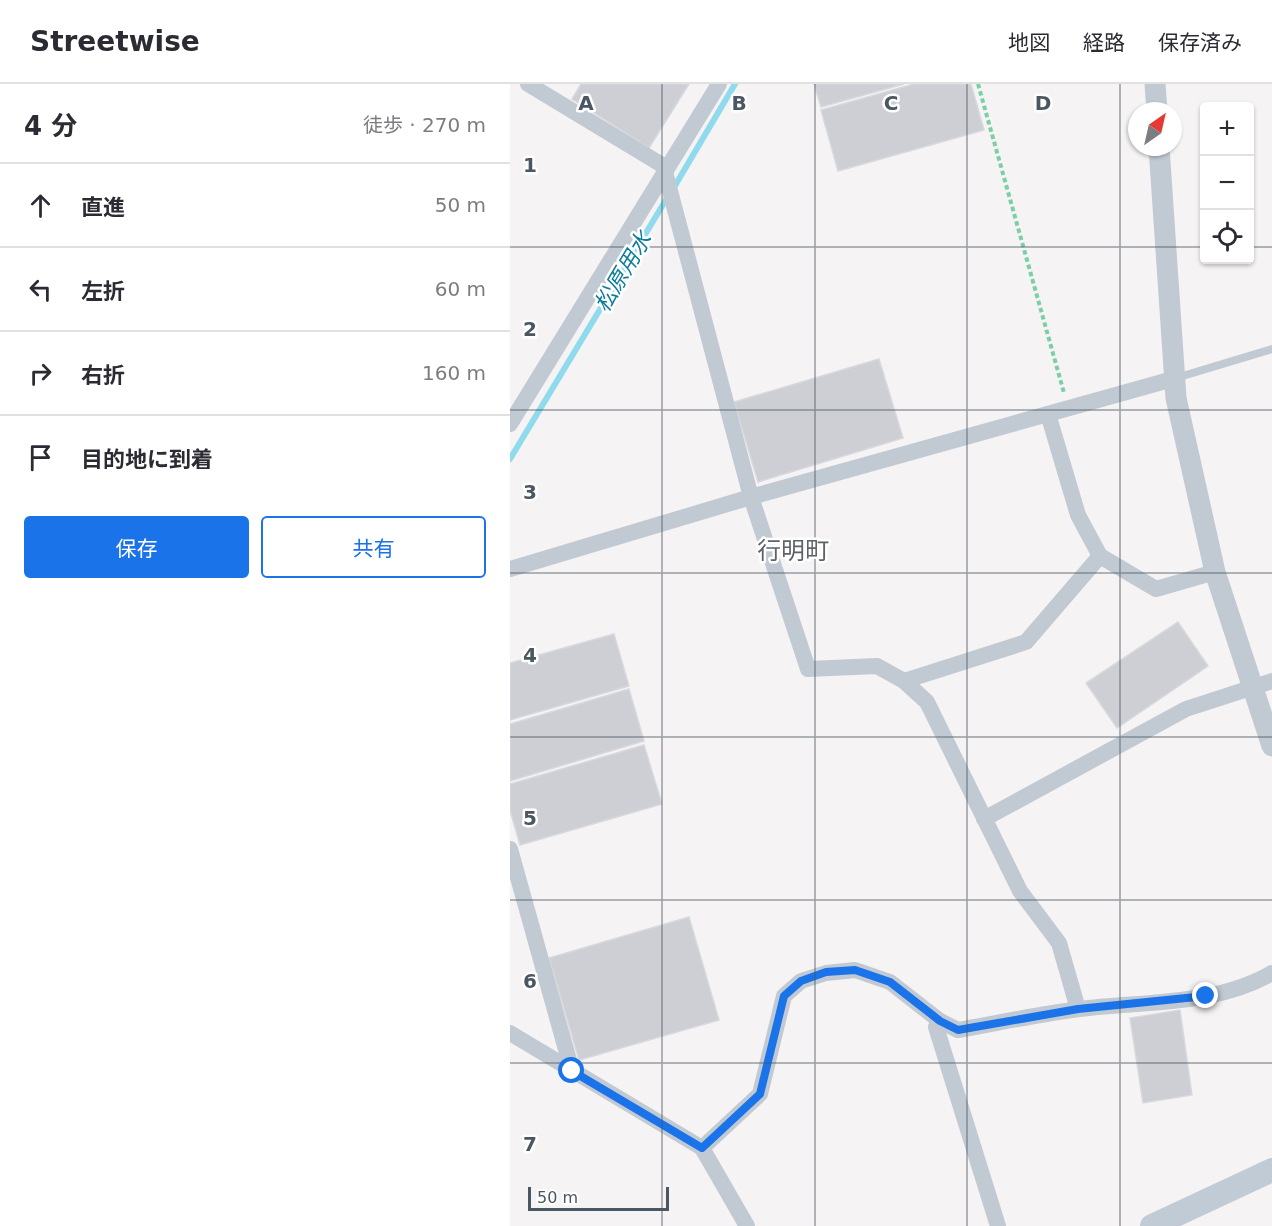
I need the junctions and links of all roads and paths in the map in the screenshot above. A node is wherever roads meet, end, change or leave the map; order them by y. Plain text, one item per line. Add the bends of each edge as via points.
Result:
1 (528, 84) edge
2 (719, 84) edge
3 (978, 84) edge
4 (1155, 84) edge
5 (1156, 102) edge
6 (1160, 156) edge
7 (667, 174) junction
8 (1272, 349) edge
9 (1173, 379) junction
10 (1068, 409) junction
11 (1048, 414) junction
12 (510, 424) edge
13 (751, 497) junction
14 (1100, 556) junction
15 (510, 568) edge
16 (1215, 572) junction
17 (904, 681) junction
18 (1262, 684) edge
19 (1272, 746) edge
20 (984, 819) junction
21 (510, 849) edge
22 (1272, 973) edge
23 (1078, 1009) junction
24 (940, 1021) junction
25 (510, 1033) edge
26 (572, 1071) junction
27 (702, 1148) junction
28 (1272, 1170) edge
29 (747, 1226) edge
30 (998, 1226) edge
31 (1152, 1226) edge

1 - 7 street
2 - 7 street
3 - 10 path
4 - 5 street
6 - 9 street
7 - 12 street
7 - 13 street
8 - 9 lane
9 - 10 street
9 - 16 street
10 - 11 street
11 - 13 street
11 - 14 street via 1078,515
13 - 15 street
13 - 17 street via 808,669 877,666
14 - 16 street via 1156,589
14 - 17 street via 1026,642
16 - 18 street
17 - 20 street via 927,702
18 - 19 street
18 - 20 street via 1186,709
20 - 23 street via 1020,891 1059,943
21 - 26 street
22 - 23 street via 1251,986 1206,996
23 - 24 street via 958,1030
24 - 27 street via 890,982 855,970 826,972 801,981 784,996 760,1094
24 - 30 street via 936,1027
25 - 26 street
26 - 27 street
27 - 29 street
28 - 31 main road

